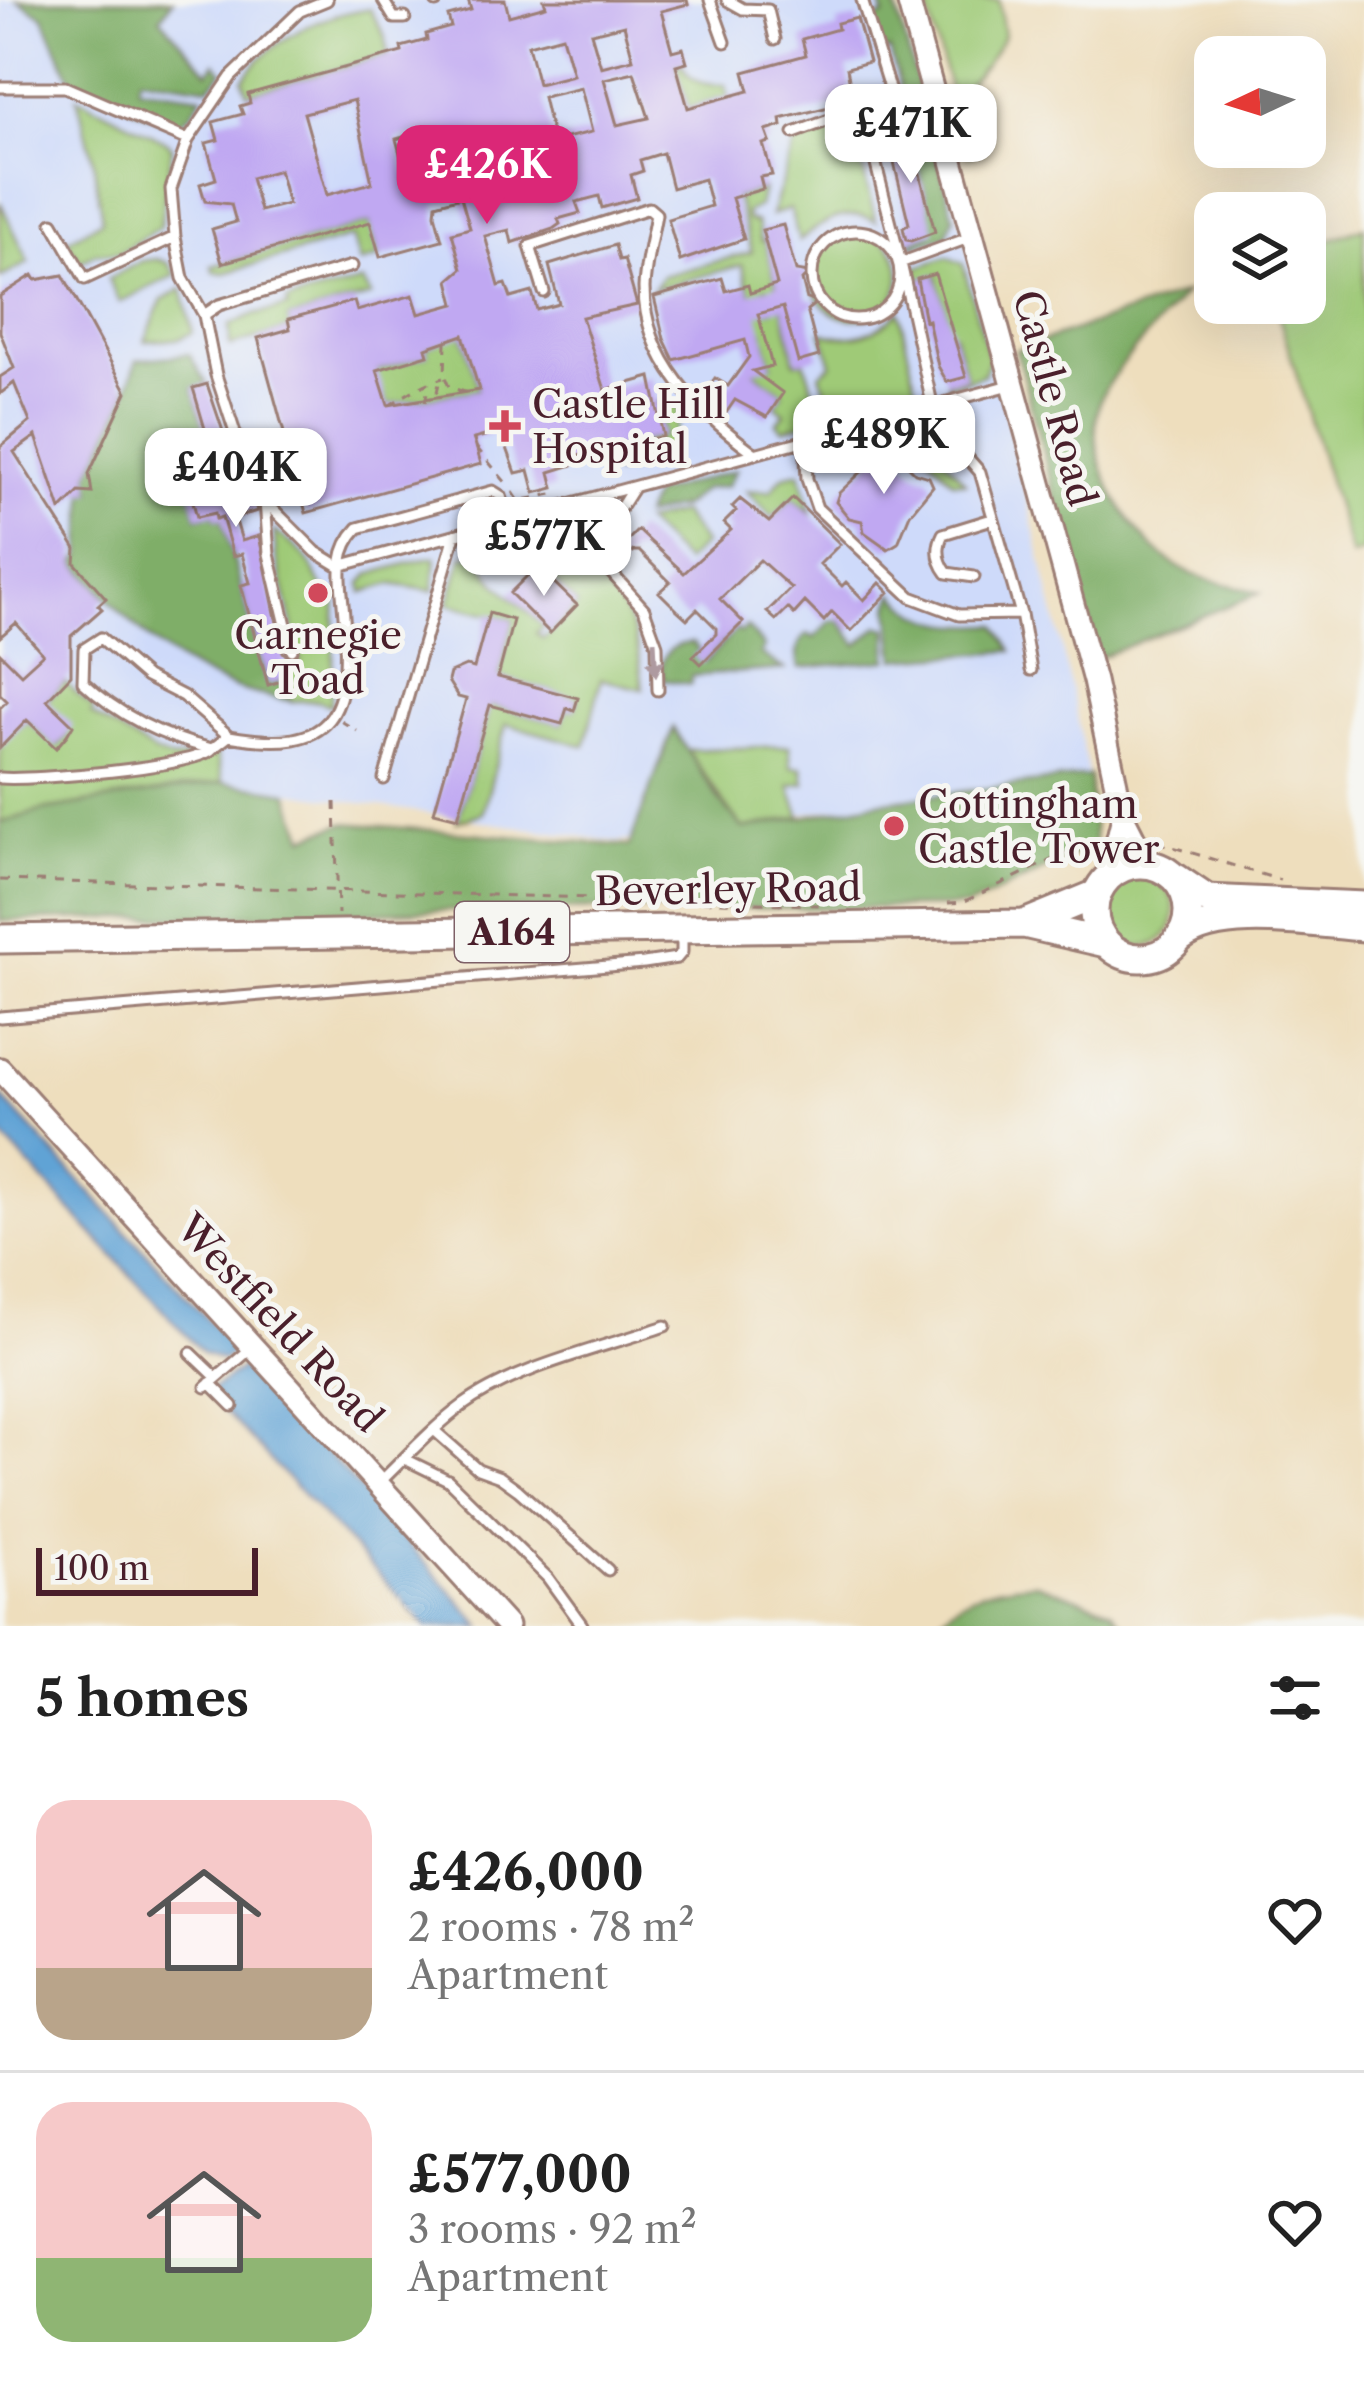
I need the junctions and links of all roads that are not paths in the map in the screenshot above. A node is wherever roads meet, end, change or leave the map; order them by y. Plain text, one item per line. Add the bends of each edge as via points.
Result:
1 (327, 0) edge
2 (383, 0) edge
3 (710, 0) edge
4 (727, 0) edge
5 (862, 0) edge
6 (908, 0) edge
7 (405, 18) dead end
8 (775, 40) dead end
9 (725, 42) dead end
10 (0, 87) edge
11 (861, 119) junction
12 (794, 133) dead end
13 (188, 140) junction
14 (53, 223) dead end
15 (974, 236) junction
16 (175, 237) junction
17 (900, 263) junction
18 (352, 266) dead end
19 (544, 292) dead end
20 (204, 315) junction
21 (1014, 384) junction
22 (934, 406) junction
23 (805, 439) junction
24 (753, 452) junction
25 (633, 488) junction
26 (265, 500) junction
27 (992, 519) junction
28 (508, 520) junction
29 (454, 535) junction
30 (339, 566) junction
31 (974, 577) dead end
32 (1021, 614) junction
33 (292, 650) dead end
34 (1031, 670) dead end
35 (658, 690) dead end
36 (229, 736) junction
37 (212, 748) junction
38 (0, 778) edge
39 (384, 779) dead end
40 (1124, 817) junction
41 (1155, 860) junction
42 (1102, 886) junction
43 (1364, 906) edge
44 (1024, 924) junction
45 (1364, 927) edge
46 (682, 929) junction
47 (1180, 938) junction
48 (0, 939) edge
49 (1106, 944) junction
50 (0, 1017) edge
51 (0, 1069) edge
52 (664, 1326) dead end
53 (254, 1346) junction
54 (191, 1353) dead end
55 (211, 1382) junction
56 (233, 1406) dead end
57 (435, 1431) junction
58 (405, 1459) junction
59 (378, 1484) junction
60 (608, 1570) dead end
61 (582, 1625) edge
62 (507, 1626) edge

1 - 13 lane via 263,43
2 - 7 lane via 394,18
3 - 9 lane
4 - 8 lane via 768,10
5 - 11 lane via 892,98
6 - 15 street, Castle Road
10 - 13 lane via 65,87
11 - 12 lane via 840,116
11 - 17 lane
13 - 16 lane via 171,189
14 - 16 lane via 85,279
15 - 17 lane
15 - 21 street, Castle Road
16 - 20 lane via 183,278
17 - 17 lane via 896,295 874,317 843,320 824,309 812,258 830,236 871,232
17 - 22 lane
18 - 20 lane
19 - 24 lane via 530,246 649,208 656,214 644,285 653,339 694,402
20 - 26 lane via 243,457
21 - 22 lane
21 - 40 street, Castle Road
22 - 23 lane
22 - 27 lane via 936,422 980,472
23 - 24 lane
23 - 32 lane via 817,508 911,597 959,615
24 - 25 lane
25 - 28 lane
25 -> 35 lane via 597,545 599,559 644,609 657,645
26 - 30 lane
26 - 33 lane
27 - 31 lane via 943,534 939,543 947,573
27 - 32 lane
28 - 29 lane
28 - 30 lane via 493,491 358,528
29 - 30 lane
29 - 39 lane
30 - 36 lane via 345,649 334,718 290,742
32 - 34 lane
36 - 37 lane
36 - 37 lane via 101,638 84,650 83,682 111,708
37 - 38 lane via 203,758
40 - 41 street, Castle Road
40 - 42 street, Castle Road
41 - 42 highway, A164 via 1119,869
41 - 43 highway via 1207,899
41 - 47 highway via 1186,899
42 - 44 highway, Beverley Road / A164
42 - 49 highway via 1094,920
44 - 46 highway, Beverley Road / A164
44 - 49 highway, Beverley Road / A164
45 - 47 highway, A164 via 1238,920
46 - 48 highway, Beverley Road / A164
46 - 50 lane via 682,952 672,959
47 - 49 highway, A164 via 1144,959
51 - 53 street, Westfield Road
52 - 57 lane via 480,1394
53 - 55 lane
53 - 59 street, Westfield Road
54 - 55 lane
55 - 56 lane
57 - 58 lane
57 - 60 lane
58 - 59 lane
58 - 61 lane via 448,1480 548,1578
59 - 62 street, Westfield Road

